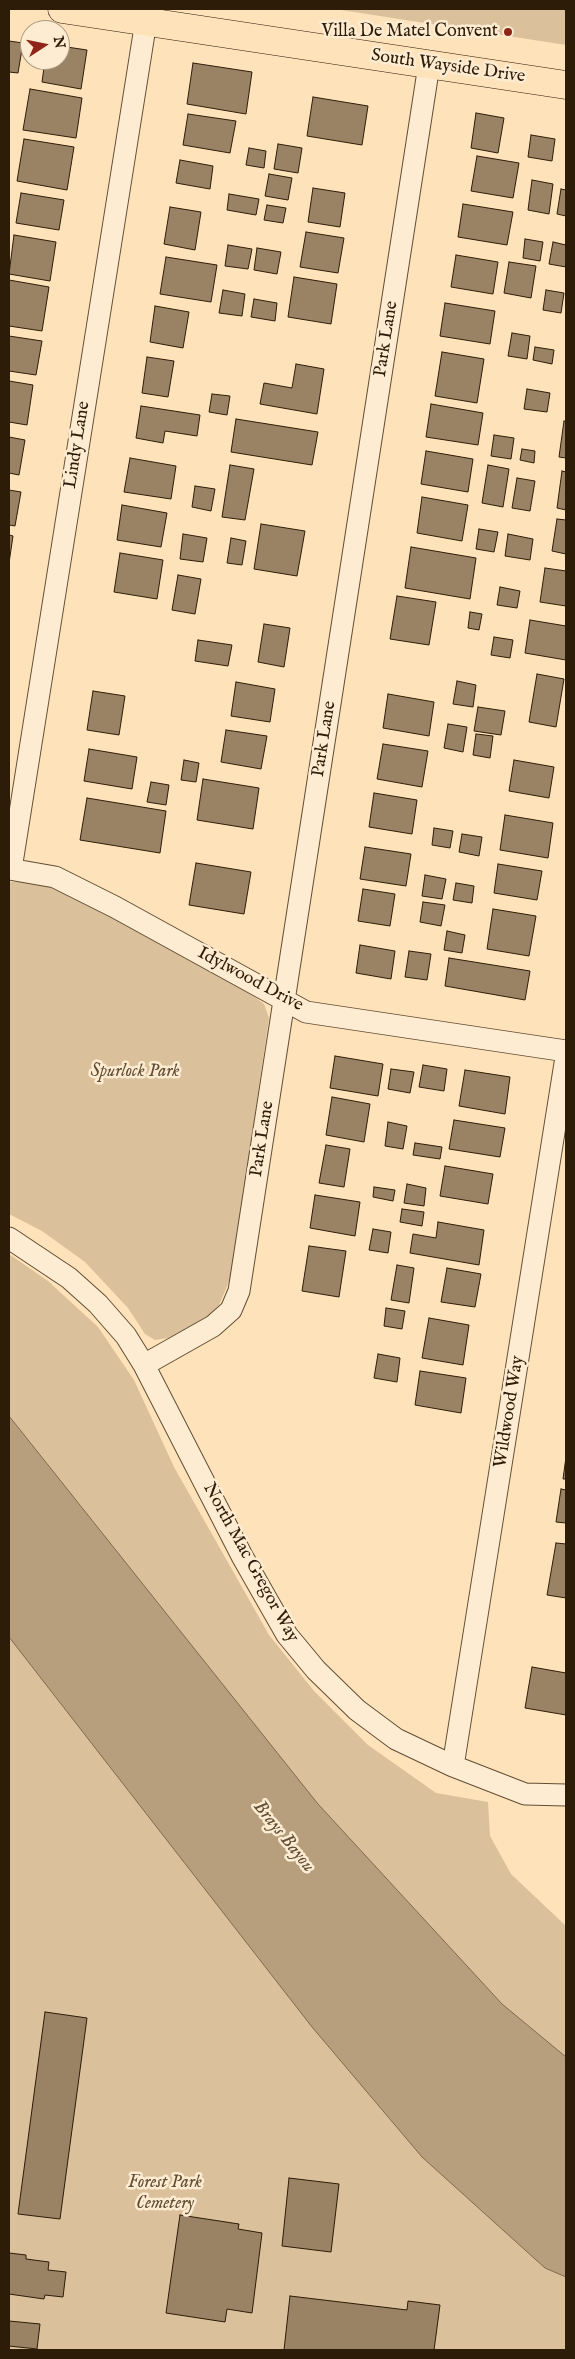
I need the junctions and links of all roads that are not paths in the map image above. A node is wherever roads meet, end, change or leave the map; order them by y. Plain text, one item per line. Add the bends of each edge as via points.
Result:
1 (62, 9) edge
2 (146, 21) junction
3 (430, 65) junction
4 (566, 85) edge
5 (10, 869) edge
6 (284, 1001) junction
7 (566, 1051) edge
8 (566, 1057) edge
9 (9, 1238) edge
10 (144, 1365) junction
11 (453, 1766) junction
12 (566, 1796) edge

1 - 2 main road, South Wayside Drive
2 - 3 main road, South Wayside Drive
2 - 5 street, Lindy Lane
3 - 4 main road, South Wayside Drive
3 - 6 street, Park Lane
5 - 6 street, Idylwood Drive via 55,877
6 - 7 street, Idylwood Drive via 306,1012
6 - 10 street, Park Lane via 239,1291 231,1310 213,1326
8 - 11 street, Wildwood Way
9 - 10 street, North Mac Gregor Way via 69,1278 98,1304 126,1336
10 - 11 street, North Mac Gregor Way via 242,1556 287,1635 316,1670 357,1710 396,1739
11 - 12 street, North Mac Gregor Way via 525,1794

